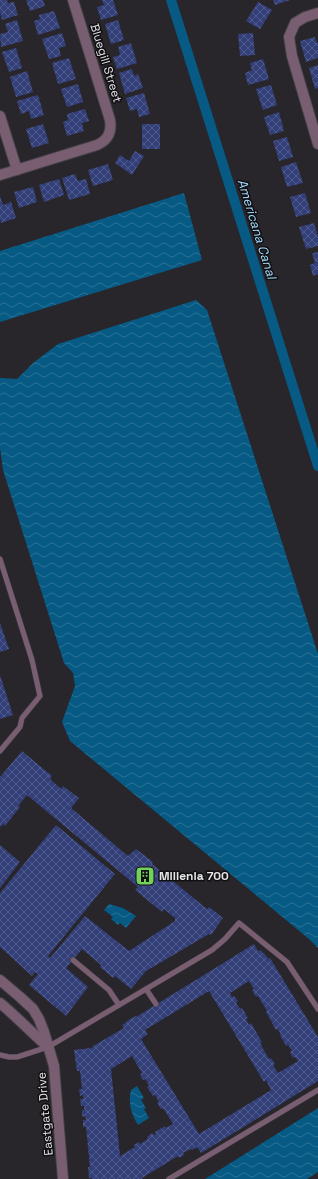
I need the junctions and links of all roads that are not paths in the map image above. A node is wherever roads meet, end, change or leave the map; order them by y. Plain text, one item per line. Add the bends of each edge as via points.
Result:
1 (73, 0) edge
2 (318, 13) edge
3 (0, 116) edge
4 (318, 144) edge
5 (17, 170) junction
6 (0, 175) edge
7 (0, 559) edge
8 (0, 751) edge
9 (73, 960) dead end
10 (0, 980) edge
11 (146, 989) junction
12 (0, 1003) edge
13 (156, 1004) dead end
14 (119, 1005) junction
15 (318, 1009) edge
16 (48, 1047) junction
17 (0, 1054) edge
18 (318, 1090) edge
19 (63, 1179) edge
20 (169, 1179) edge

1 - 5 street, Bluegill Street via 111,130 104,141 97,145
2 - 4 street via 295,23 289,37 292,56
3 - 5 street
5 - 6 street
7 - 8 lane via 32,660 40,696 22,718 20,727
9 - 14 lane via 109,990
10 - 16 street, Eastgate Drive via 33,1009
11 - 13 lane
11 - 14 lane
11 - 15 lane via 212,950 239,923 287,962
12 - 16 street
14 - 16 lane
16 - 17 lane via 17,1057
16 - 19 street, Eastgate Drive via 54,1066
18 - 20 lane

